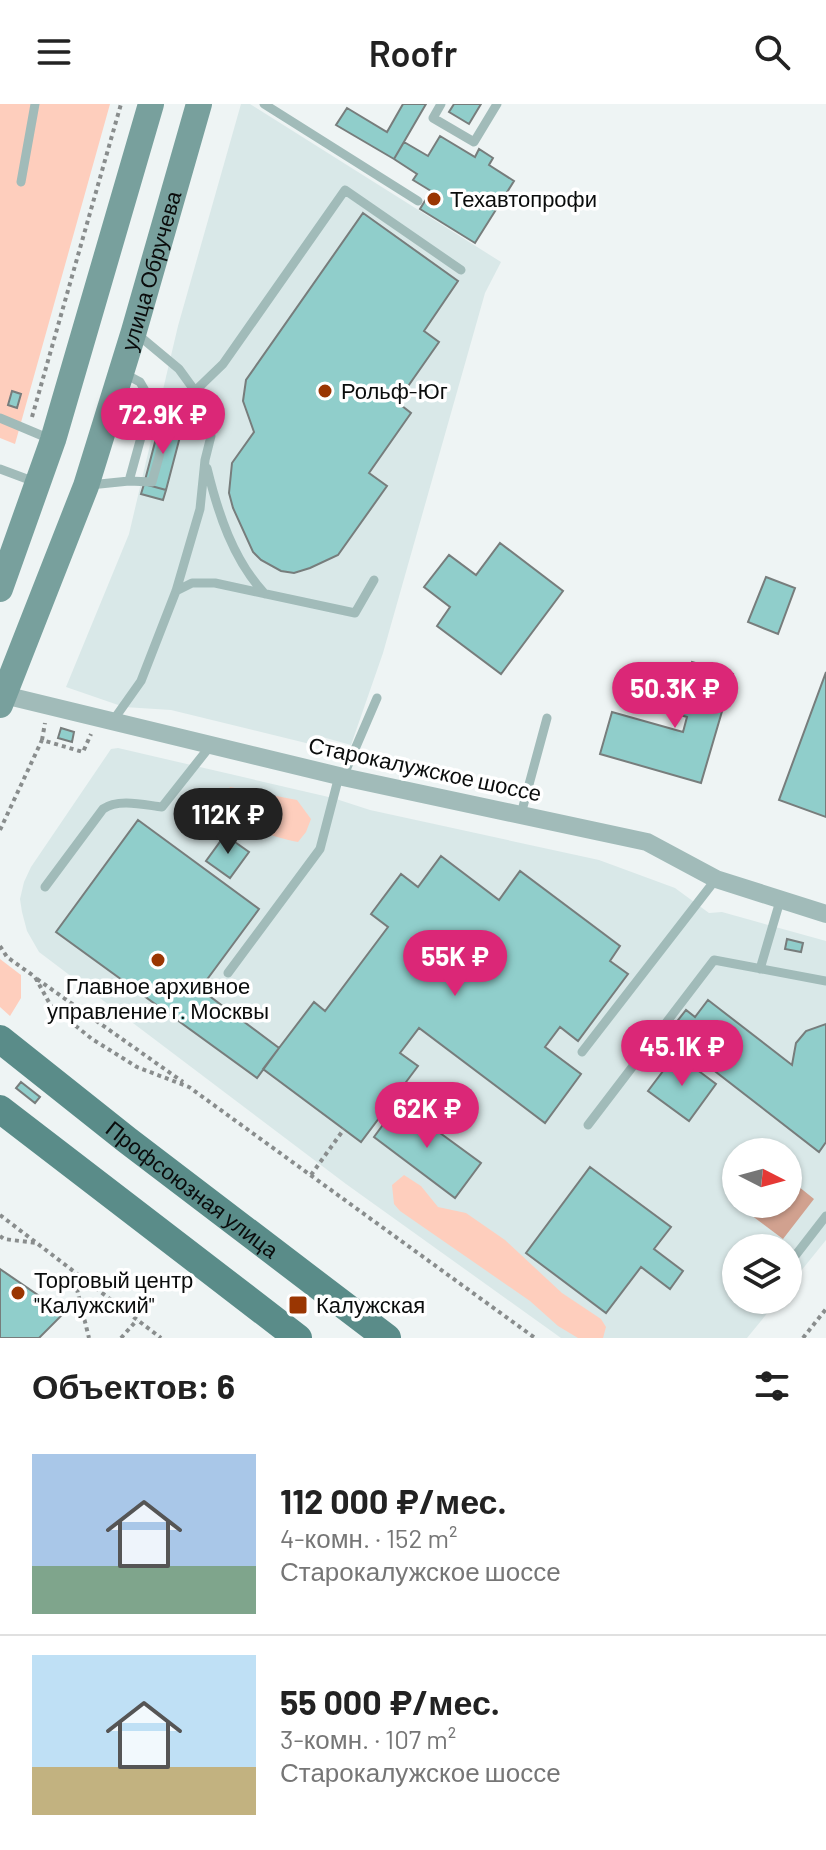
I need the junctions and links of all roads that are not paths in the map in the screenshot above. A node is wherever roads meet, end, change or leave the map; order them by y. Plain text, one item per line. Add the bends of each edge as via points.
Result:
1 (35, 104) edge
2 (151, 104) edge
3 (199, 104) edge
4 (264, 104) edge
5 (441, 104) edge
6 (497, 104) edge
7 (21, 182) dead end
8 (418, 201) dead end
9 (461, 270) dead end
10 (134, 331) junction
11 (121, 372) junction
12 (195, 391) junction
13 (151, 401) junction
14 (0, 418) edge
15 (53, 440) junction
16 (205, 460) junction
17 (0, 469) edge
18 (129, 481) junction
19 (38, 484) junction
20 (86, 486) junction
21 (374, 580) dead end
22 (0, 589) edge
23 (176, 591) junction
24 (265, 594) junction
25 (377, 698) dead end
26 (2, 700) edge
27 (547, 718) dead end
28 (112, 722) junction
29 (211, 745) junction
30 (341, 776) junction
31 (521, 814) junction
32 (716, 879) junction
33 (45, 887) dead end
34 (780, 901) junction
35 (826, 914) edge
36 (760, 969) junction
37 (228, 973) dead end
38 (826, 981) edge
39 (0, 1039) edge
40 (582, 1052) dead end
41 (0, 1109) edge
42 (588, 1125) dead end
43 (826, 1216) edge
44 (802, 1247) edge
45 (298, 1338) edge
46 (387, 1338) edge

1 - 7 lane
2 - 15 main road, улица Обручева
3 - 10 main road, улица Обручева
4 - 8 lane
5 - 6 lane via 433,118 474,142
9 - 12 lane via 345,190 223,364
10 - 11 main road, улица Обручева
10 - 12 lane via 179,369
11 - 13 lane via 140,382
11 - 20 main road, улица Обручева
12 - 16 lane via 209,419
13 - 18 lane
13 - 18 lane via 167,428 152,482
14 - 15 lane
15 - 19 main road, улица Обручева
16 - 23 lane via 200,509
16 - 24 lane via 217,507 247,575
17 - 19 lane
18 - 20 lane
19 - 22 main road, улица Обручева
20 - 26 main road, улица Обручева
21 - 24 lane via 355,613
23 - 24 lane via 192,583 215,583
23 - 28 lane via 141,681
25 - 30 lane
26 - 28 street, Старокалужское шоссе
27 - 31 lane
28 - 29 street, Старокалужское шоссе
29 - 30 street, Старокалужское шоссе
29 - 33 lane via 162,807 109,804 103,809
30 - 31 street, Старокалужское шоссе
30 - 37 lane via 320,849
31 - 32 street, Старокалужское шоссе via 647,842
32 - 34 street, Старокалужское шоссе
32 - 40 lane
34 - 35 street, Старокалужское шоссе
34 - 36 lane
36 - 38 lane
36 - 42 lane via 714,960
39 - 46 main road, Профсоюзная улица
41 - 45 main road
43 - 44 lane

